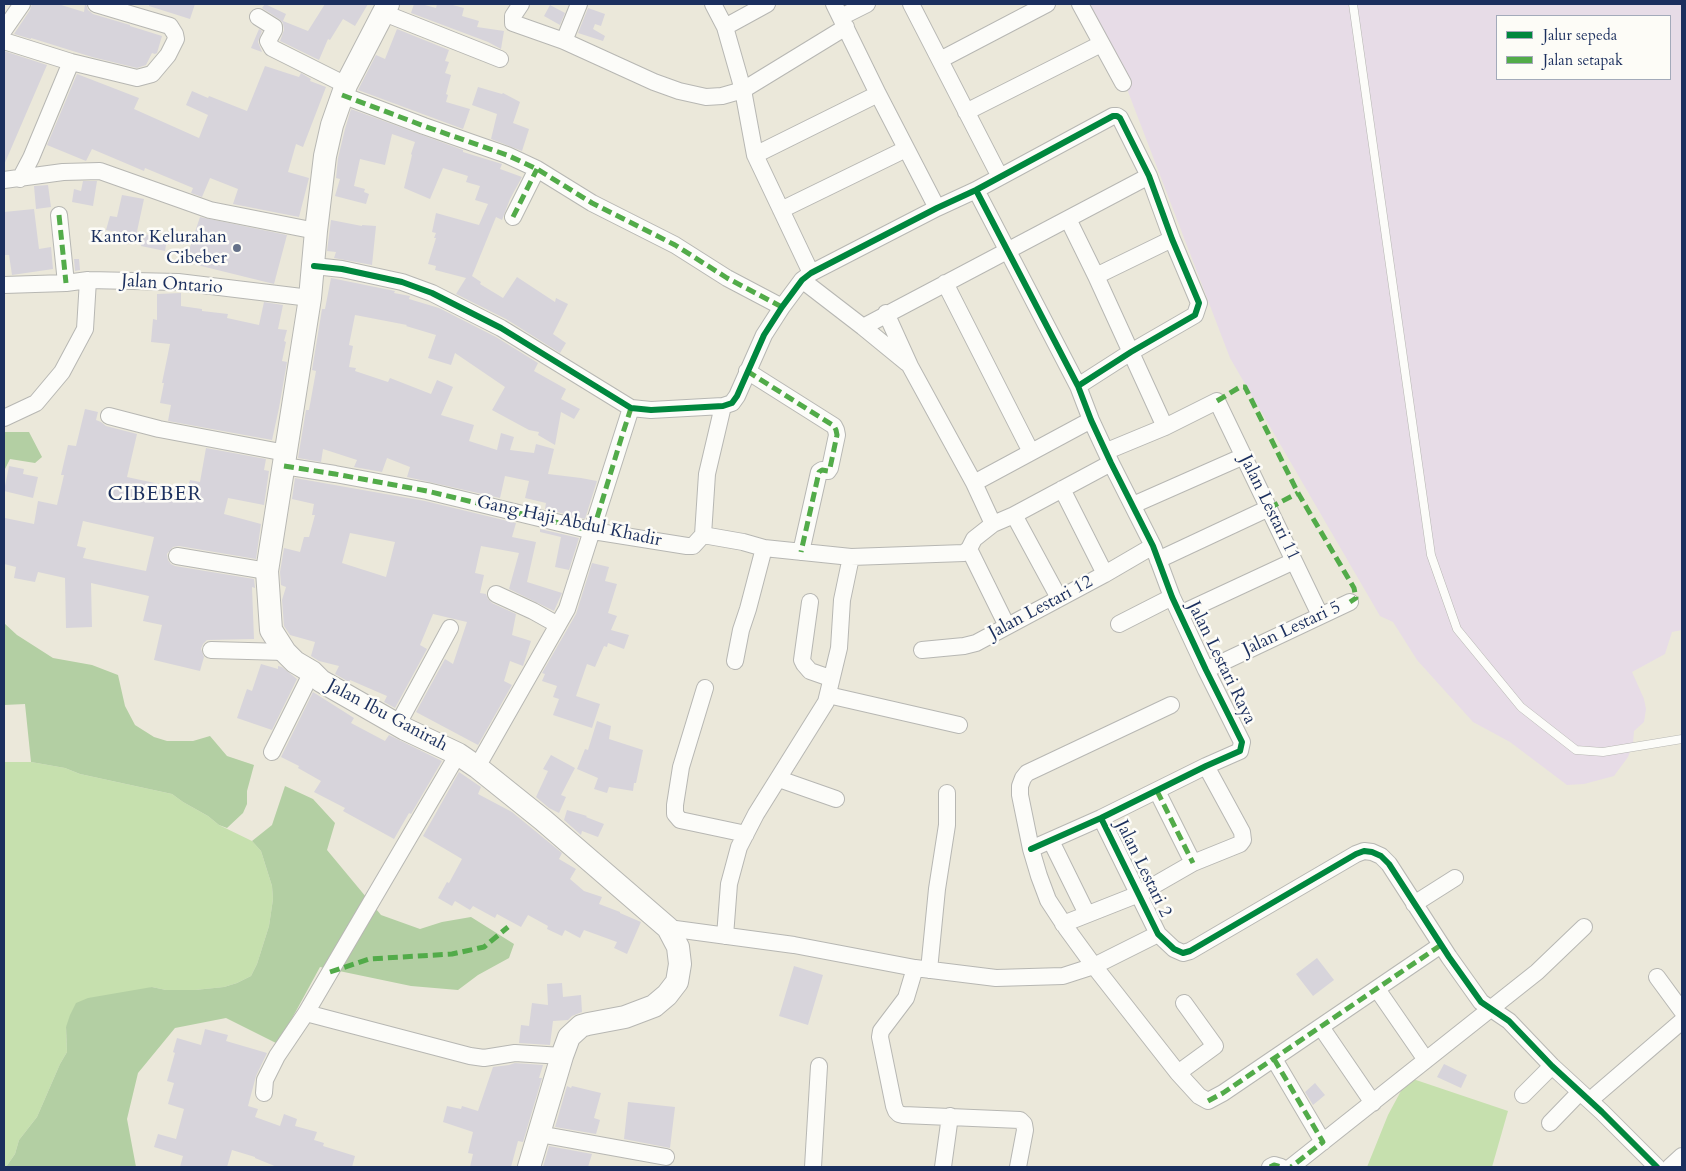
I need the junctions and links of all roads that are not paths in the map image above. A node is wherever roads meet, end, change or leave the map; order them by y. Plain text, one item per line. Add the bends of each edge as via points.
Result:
1 (22, 4) edge
2 (96, 4) edge
3 (521, 4) edge
4 (579, 4) edge
5 (713, 4) edge
6 (767, 4) edge
7 (867, 4) edge
8 (911, 4) edge
9 (1047, 4) edge
10 (1080, 4) edge
11 (1354, 4) edge
12 (386, 8) edge
13 (841, 16) edge
14 (258, 17) dead end
15 (725, 27) junction
16 (4, 30) edge
17 (4, 41) edge
18 (564, 41) junction
19 (1101, 44) junction
20 (500, 59) dead end
21 (940, 60) junction
22 (71, 62) junction
23 (1123, 83) dead end
24 (344, 90) junction
25 (742, 90) junction
26 (878, 94) junction
27 (966, 112) junction
28 (906, 149) junction
29 (755, 155) junction
30 (537, 169) junction
31 (1149, 176) junction
32 (1000, 177) junction
33 (20, 178) junction
34 (4, 180) edge
35 (976, 190) junction
36 (937, 208) junction
37 (781, 210) junction
38 (59, 215) dead end
39 (513, 216) dead end
40 (1068, 219) junction
41 (316, 231) junction
42 (1172, 239) junction
43 (1007, 250) junction
44 (314, 266) junction
45 (1096, 276) junction
46 (806, 277) junction
47 (88, 280) junction
48 (66, 283) junction
49 (945, 283) junction
50 (4, 285) edge
51 (310, 298) junction
52 (782, 307) junction
53 (886, 313) junction
54 (862, 326) junction
55 (1131, 352) junction
56 (910, 366) junction
57 (747, 371) junction
58 (1078, 386) junction
59 (723, 406) junction
60 (631, 408) junction
61 (109, 416) dead end
62 (4, 418) edge
63 (1091, 420) junction
64 (1165, 426) junction
65 (1030, 452) junction
66 (1244, 456) junction
67 (1109, 457) junction
68 (285, 459) junction
69 (974, 483) junction
70 (1062, 489) junction
71 (1133, 505) junction
72 (1269, 508) junction
73 (1014, 515) junction
74 (993, 524) junction
75 (593, 531) junction
76 (703, 535) junction
77 (764, 548) junction
78 (969, 548) junction
79 (801, 552) junction
80 (1156, 553) junction
81 (177, 556) dead end
82 (851, 557) junction
83 (1294, 561) junction
84 (267, 572) junction
85 (1105, 574) junction
86 (496, 594) dead end
87 (1172, 597) junction
88 (1059, 598) junction
89 (810, 602) dead end
90 (1350, 602) dead end
91 (1180, 614) junction
92 (1320, 615) junction
93 (1119, 624) dead end
94 (558, 625) junction
95 (1007, 626) junction
96 (450, 628) dead end
97 (211, 650) dead end
98 (922, 650) dead end
99 (285, 652) junction
100 (735, 661) dead end
101 (1206, 670) junction
102 (312, 672) junction
103 (829, 686) junction
104 (705, 688) dead end
105 (1171, 705) dead end
106 (398, 724) junction
107 (958, 725) dead end
108 (1682, 739) edge
109 (272, 752) dead end
110 (458, 754) junction
111 (1206, 766) junction
112 (478, 767) junction
113 (779, 779) junction
114 (1157, 791) junction
115 (947, 793) dead end
116 (836, 799) dead end
117 (1102, 818) junction
118 (746, 834) junction
119 (1051, 841) junction
120 (1032, 848) junction
121 (1193, 864) junction
122 (1455, 878) dead end
123 (1139, 894) junction
124 (1414, 904) junction
125 (1087, 914) junction
126 (1063, 924) junction
127 (1584, 927) dead end
128 (668, 928) junction
129 (1158, 934) junction
130 (725, 936) junction
131 (1441, 945) junction
132 (1094, 966) junction
133 (922, 969) junction
134 (1657, 977) dead end
135 (1376, 989) junction
136 (1184, 1003) dead end
137 (1491, 1008) junction
138 (1682, 1011) edge
139 (306, 1013) junction
140 (1682, 1021) edge
141 (1321, 1027) junction
142 (562, 1056) junction
143 (1274, 1059) junction
144 (1426, 1060) junction
145 (819, 1066) dead end
146 (1552, 1066) junction
147 (1178, 1073) junction
148 (264, 1093) dead end
149 (1588, 1094) junction
150 (1523, 1095) dead end
151 (1374, 1103) junction
152 (950, 1116) junction
153 (1550, 1123) dead end
154 (539, 1134) junction
155 (1323, 1142) junction
156 (1682, 1156) edge
157 (666, 1157) dead end
158 (529, 1167) edge
159 (813, 1167) edge
160 (943, 1167) edge
161 (1018, 1167) edge
162 (1270, 1167) edge
163 (1281, 1167) edge
164 (1291, 1167) edge
165 (1657, 1167) edge
166 (1670, 1167) edge

1 - 16 street
2 - 22 street via 170,26 175,34 174,45 157,70 144,77
3 - 18 street via 513,16 513,23
4 - 18 street
5 - 15 street
6 - 15 street
7 - 13 street
8 - 21 street
9 - 21 street
10 - 19 street
11 - 108 lane via 1431,555 1457,629 1521,708 1576,750 1603,752
12 - 20 street
12 - 24 main road, Jalan Ibu Ganirah
13 - 25 street
13 - 26 street
14 - 24 street via 274,27 268,41 272,48
15 - 25 street
17 - 22 street
18 - 25 street via 679,91 706,97
19 - 23 street
19 - 27 street
21 - 27 street
22 - 33 street
24 - 30 street via 424,126
24 - 41 main road, Jalan Ibu Ganirah via 325,156
25 - 29 street
26 - 28 street
26 - 29 street
27 - 32 street
28 - 36 street
28 - 37 street
29 - 37 street
30 - 39 street
30 - 52 street
31 - 32 street via 1120,118 1113,116
31 - 40 street
31 - 42 street
32 - 35 street
33 - 34 street
33 - 41 street via 63,172 100,172 210,210
35 - 36 street
35 - 43 street, Jalan Lestari Raya
36 - 46 street
37 - 46 street
38 - 48 street
40 - 43 street
40 - 45 street
41 - 44 main road, Jalan Ibu Ganirah
42 - 45 street
42 - 55 street via 1198,298 1198,309 1195,315
43 - 49 street
43 - 58 street, Jalan Lestari Raya
44 - 51 main road, Jalan Ibu Ganirah
44 - 60 street via 402,282 432,293 501,328
45 - 55 street
46 - 52 street
46 - 54 street
47 - 48 street, Jalan Ontario
47 - 51 street, Jalan Ontario via 178,282
47 - 62 street via 85,329 62,372 36,403
48 - 50 street, Jalan Ontario
49 - 53 street
49 - 65 street
51 - 68 main road, Jalan Ibu Ganirah
52 - 57 street
53 - 54 street
53 - 56 street
54 - 56 street
55 - 58 street
55 - 64 street
56 - 69 street
57 - 59 street via 737,396
57 - 79 street via 834,426 838,435 830,468 819,472
58 - 63 street, Jalan Lestari Raya
59 - 60 street
59 - 76 street via 707,474
60 - 75 street
61 - 68 street, Gang Haji Abdul Khadir
63 - 65 street
63 - 67 street, Jalan Lestari Raya
64 - 66 street, Jalan Lestari 11 via 1217,401
64 - 67 street
65 - 69 street
66 - 71 street
66 - 72 street, Jalan Lestari 11
67 - 70 street
67 - 71 street, Jalan Lestari Raya
68 - 75 street, Gang Haji Abdul Khadir via 335,474 426,491
68 - 84 main road, Jalan Ibu Ganirah
69 - 74 street
70 - 73 street
70 - 85 street
71 - 80 street, Jalan Lestari Raya
72 - 80 street, Jalan Lestari 12
72 - 83 street, Jalan Lestari 11
73 - 74 street
73 - 88 street
74 - 78 street via 974,538
75 - 76 street, Gang Haji Abdul Khadir via 687,546 693,546
75 - 94 street via 567,608
76 - 77 street
77 - 79 street
77 - 100 street
78 - 82 street via 960,554
78 - 95 street
79 - 82 street
80 - 85 street, Jalan Lestari 12
80 - 87 street, Jalan Lestari Raya
81 - 84 street
82 - 103 street via 842,600 839,648
83 - 91 street
83 - 92 street, Jalan Lestari 11
84 - 99 main road, Jalan Ibu Ganirah via 271,630
85 - 88 street, Jalan Lestari 12
86 - 94 street
87 - 91 street, Jalan Lestari Raya
87 - 93 street
88 - 95 street, Jalan Lestari 12
89 - 103 street via 802,660
90 - 92 street, Jalan Lestari 5
91 - 101 street, Jalan Lestari Raya
92 - 101 street, Jalan Lestari 5
94 - 112 street
95 - 98 street, Jalan Lestari 12 via 976,643
96 - 106 street
97 - 99 street
99 - 102 main road, Jalan Ibu Ganirah
101 - 111 street, Jalan Lestari Raya via 1242,742 1240,751
102 - 106 main road, Jalan Ibu Ganirah via 347,697
102 - 109 street
103 - 107 street
103 - 113 street via 826,702
104 - 118 street via 681,767 675,814 680,820
105 - 120 street via 1027,773 1020,786 1020,795
106 - 110 main road, Jalan Ibu Ganirah
110 - 112 main road, Jalan Ibu Ganirah
110 - 139 street
111 - 114 street, Jalan Lestari Raya
111 - 121 street via 1244,836 1240,844
112 - 128 main road, Jalan Ibu Ganirah
113 - 116 street
113 - 118 street
114 - 117 street, Jalan Lestari Raya
114 - 121 street
115 - 133 street via 947,825
117 - 119 street, Jalan Lestari Raya
117 - 123 street, Jalan Lestari 2
118 - 130 street via 729,884
119 - 120 street, Jalan Lestari Raya
119 - 125 street
120 - 126 street via 1048,900
121 - 123 street
122 - 124 street
123 - 125 street
123 - 129 street, Jalan Lestari 2
124 - 129 street via 1389,864 1381,856 1364,851 1190,951 1183,953 1174,949
124 - 131 street
125 - 126 street
126 - 132 street
127 - 137 street via 1537,972
128 - 130 street
128 - 142 main road, Jalan Ibu Ganirah via 678,947 680,964 677,982 667,995 638,1013 581,1026 570,1037
129 - 132 street
130 - 133 street via 794,945
131 - 135 street
131 - 137 street via 1472,991
132 - 133 street via 1064,976 1018,978
132 - 147 street
133 - 152 street via 880,1037 894,1106 899,1114
134 - 138 street
135 - 141 street
135 - 144 street
136 - 147 street via 1215,1046
137 - 144 street
137 - 146 street via 1509,1021
139 - 142 street via 470,1056 484,1058 515,1053
139 - 148 street via 277,1056 265,1080
140 - 149 street
141 - 143 street
141 - 151 street
142 - 154 main road, Jalan Ibu Ganirah
143 - 147 street via 1208,1101 1198,1096
143 - 155 street
144 - 151 street
145 - 159 street
146 - 149 street
146 - 150 street
149 - 153 street
149 - 165 street
151 - 155 street
152 - 160 street
152 - 161 street via 1020,1120 1025,1130
154 - 157 street
154 - 158 main road, Jalan Ibu Ganirah
155 - 164 street
156 - 166 street
162 - 163 street

